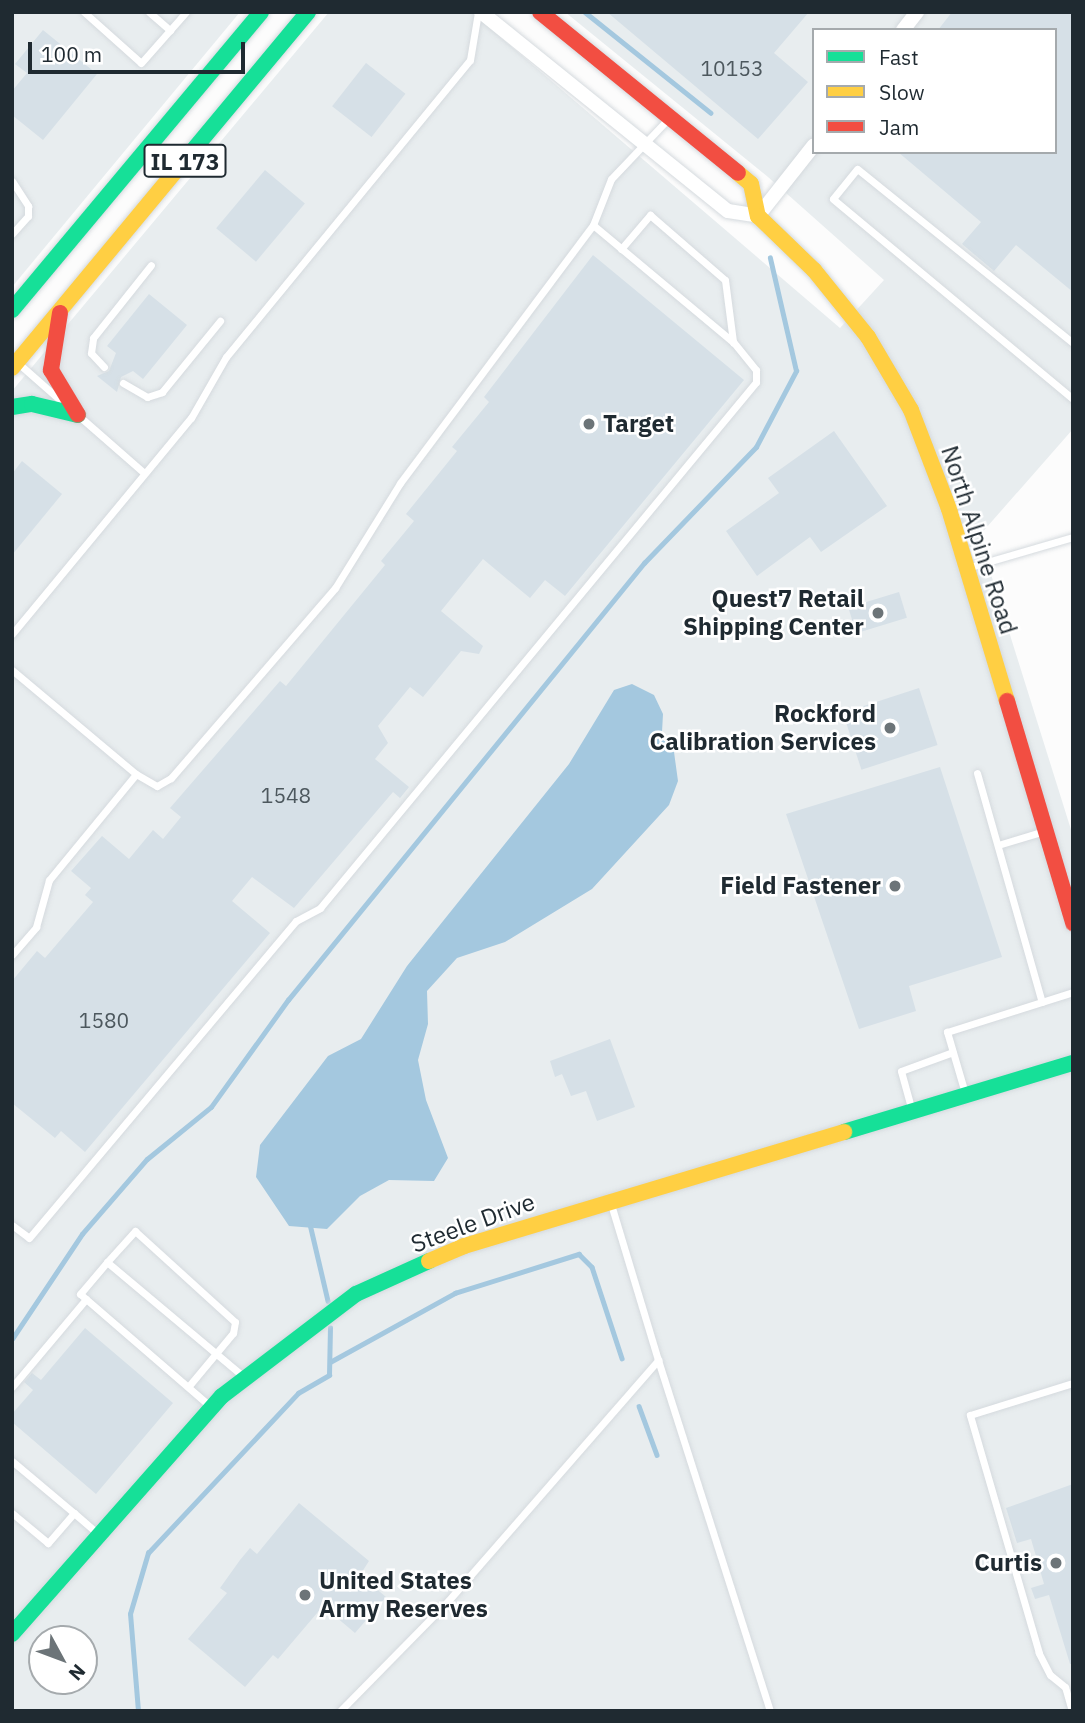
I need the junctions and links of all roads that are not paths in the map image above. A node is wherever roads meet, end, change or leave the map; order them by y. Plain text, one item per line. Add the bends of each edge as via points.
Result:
1 (84, 12) edge
2 (149, 12) edge
3 (186, 12) edge
4 (261, 12) edge
5 (308, 12) edge
6 (480, 12) edge
7 (540, 12) edge
8 (917, 12) edge
9 (905, 28) edge
10 (170, 30) junction
11 (669, 117) junction
12 (644, 148) junction
13 (812, 148) edge
14 (12, 181) edge
15 (758, 216) junction
16 (593, 225) junction
17 (12, 234) edge
18 (621, 248) junction
19 (51, 263) junction
20 (151, 265) dead end
21 (12, 287) edge
22 (62, 309) junction
23 (12, 310) edge
24 (220, 321) dead end
25 (733, 342) junction
26 (1073, 343) edge
27 (14, 363) edge
28 (104, 367) dead end
29 (124, 383) dead end
30 (1073, 398) edge
31 (12, 407) edge
32 (78, 415) junction
33 (145, 473) junction
34 (1073, 537) edge
35 (966, 568) junction
36 (12, 634) edge
37 (12, 670) edge
38 (977, 773) dead end
39 (136, 775) junction
40 (1048, 830) junction
41 (998, 845) junction
42 (1073, 923) edge
43 (14, 950) edge
44 (1073, 992) edge
45 (1042, 1002) junction
46 (953, 1052) junction
47 (1073, 1063) edge
48 (966, 1095) junction
49 (912, 1111) junction
50 (610, 1202) junction
51 (12, 1224) edge
52 (107, 1262) junction
53 (86, 1299) junction
54 (215, 1354) junction
55 (658, 1360) junction
56 (245, 1378) junction
57 (1073, 1384) edge
58 (12, 1387) edge
59 (188, 1387) junction
60 (212, 1407) junction
61 (12, 1461) edge
62 (12, 1513) edge
63 (74, 1513) junction
64 (98, 1534) junction
65 (15, 1624) edge
66 (340, 1711) edge
67 (769, 1711) edge
68 (1072, 1711) edge

1 - 10 lane via 141,63
2 - 10 lane
3 - 10 lane
4 - 19 street, IL 173
5 - 22 street, IL 173
6 - 12 street
6 - 33 lane via 470,60 226,357 191,418
7 - 11 street
8 - 9 street
11 - 12 lane
11 - 15 street via 751,184
12 - 15 street via 728,211
12 - 16 lane via 611,179
13 - 15 street
14 - 17 lane via 28,206 28,216
15 - 35 street, North Alpine Road via 814,270 868,337 911,410
16 - 18 lane
16 - 39 lane via 400,482 335,588 171,778 157,786
18 - 25 lane
18 - 25 lane via 650,215 725,280
19 - 21 street
19 - 23 street, IL 173
20 - 28 lane via 93,338 91,353
22 - 27 street, IL 173
22 - 32 street via 51,370
24 - 29 lane via 162,392 147,397
25 - 51 lane via 756,370 750,391 320,908 296,921 29,1238
26 - 30 lane via 857,169 833,198
27 - 32 lane
31 - 32 street via 32,404
32 - 33 lane
33 - 36 lane
34 - 35 lane
35 - 40 street, North Alpine Road
37 - 39 lane
38 - 41 lane
39 - 43 lane via 49,880 36,927
40 - 41 lane
40 - 42 street, North Alpine Road
41 - 45 lane
44 - 45 lane
45 - 46 lane via 947,1032
46 - 48 lane
46 - 49 lane via 901,1071
47 - 48 street, Steele Drive
48 - 49 street, Steele Drive
49 - 50 street, Steele Drive
50 - 55 lane
50 - 56 street, Steele Drive via 464,1246 356,1294
52 - 53 lane via 80,1294
52 - 54 lane
52 - 54 lane via 135,1231 235,1322 233,1333
53 - 58 lane
53 - 59 lane
54 - 56 lane
54 - 59 lane
55 - 66 lane via 448,1601
55 - 67 lane
56 - 60 street, Steele Drive
57 - 68 lane via 970,1415 1039,1653 1050,1675 1065,1687
59 - 60 lane
60 - 64 street, Steele Drive
61 - 63 lane
62 - 63 lane via 48,1543
63 - 64 lane
64 - 65 street, Steele Drive

